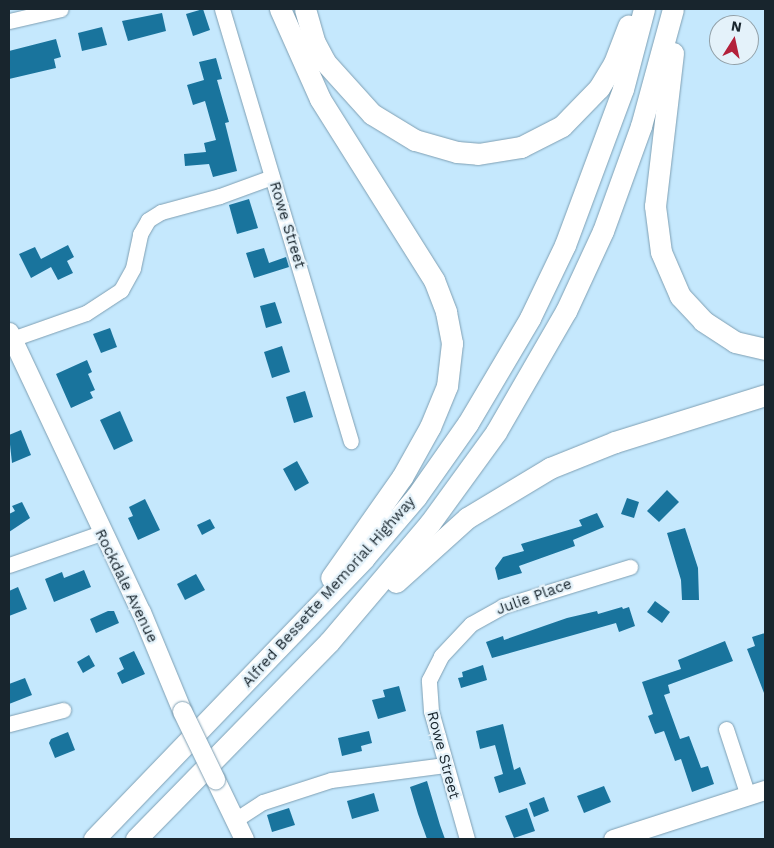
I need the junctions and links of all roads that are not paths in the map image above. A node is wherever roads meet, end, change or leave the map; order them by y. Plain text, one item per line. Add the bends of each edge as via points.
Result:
1 (61, 9) edge
2 (222, 9) edge
3 (280, 9) edge
4 (305, 9) edge
5 (634, 9) edge
6 (644, 9) edge
7 (675, 9) edge
8 (9, 22) edge
9 (272, 177) junction
10 (10, 335) edge
11 (765, 349) edge
12 (765, 395) edge
13 (351, 441) dead end
14 (101, 533) junction
15 (9, 565) edge
16 (630, 567) dead end
17 (335, 634) junction
18 (283, 645) junction
19 (433, 671) joint
20 (63, 710) dead end
21 (9, 724) edge
22 (726, 729) dead end
23 (444, 766) junction
24 (757, 793) edge
25 (235, 820) junction
26 (94, 839) edge
27 (136, 839) edge
28 (244, 839) edge
29 (467, 839) edge
30 (613, 839) edge

1 - 8 street
2 - 9 street, Rowe Street
3 - 18 highway via 320,99 434,280 446,312 452,357 442,399 414,456
4 - 5 highway via 325,62 372,114 415,140 457,152 478,154 521,147 541,139 582,108 614,63
6 - 18 highway, Alfred Bessette Memorial Highway via 623,89 581,206 548,284 511,352 468,424 416,497
7 - 11 highway via 655,206 661,252 680,296 703,321 735,342
7 - 17 highway, Alfred Bessette Memorial Highway via 614,203 582,279 553,336 464,480
9 - 10 street via 161,212 148,220 140,234 133,268 121,290 86,313
9 - 13 street, Rowe Street
10 - 14 main road, Rockdale Avenue
12 - 17 highway via 615,442 521,483 467,518
14 - 15 street
14 - 25 main road, Rockdale Avenue, bridge via 141,612 182,711
16 - 19 street, Julie Place via 584,579 484,616 449,645
17 - 27 highway, Alfred Bessette Memorial Highway
18 - 26 highway, Alfred Bessette Memorial Highway
19 - 23 street, Rowe Street via 428,690
20 - 21 street
22 - 24 street
23 - 25 street via 331,780 263,802
23 - 29 street, Rowe Street
24 - 30 main road
25 - 28 main road, Rockdale Avenue

